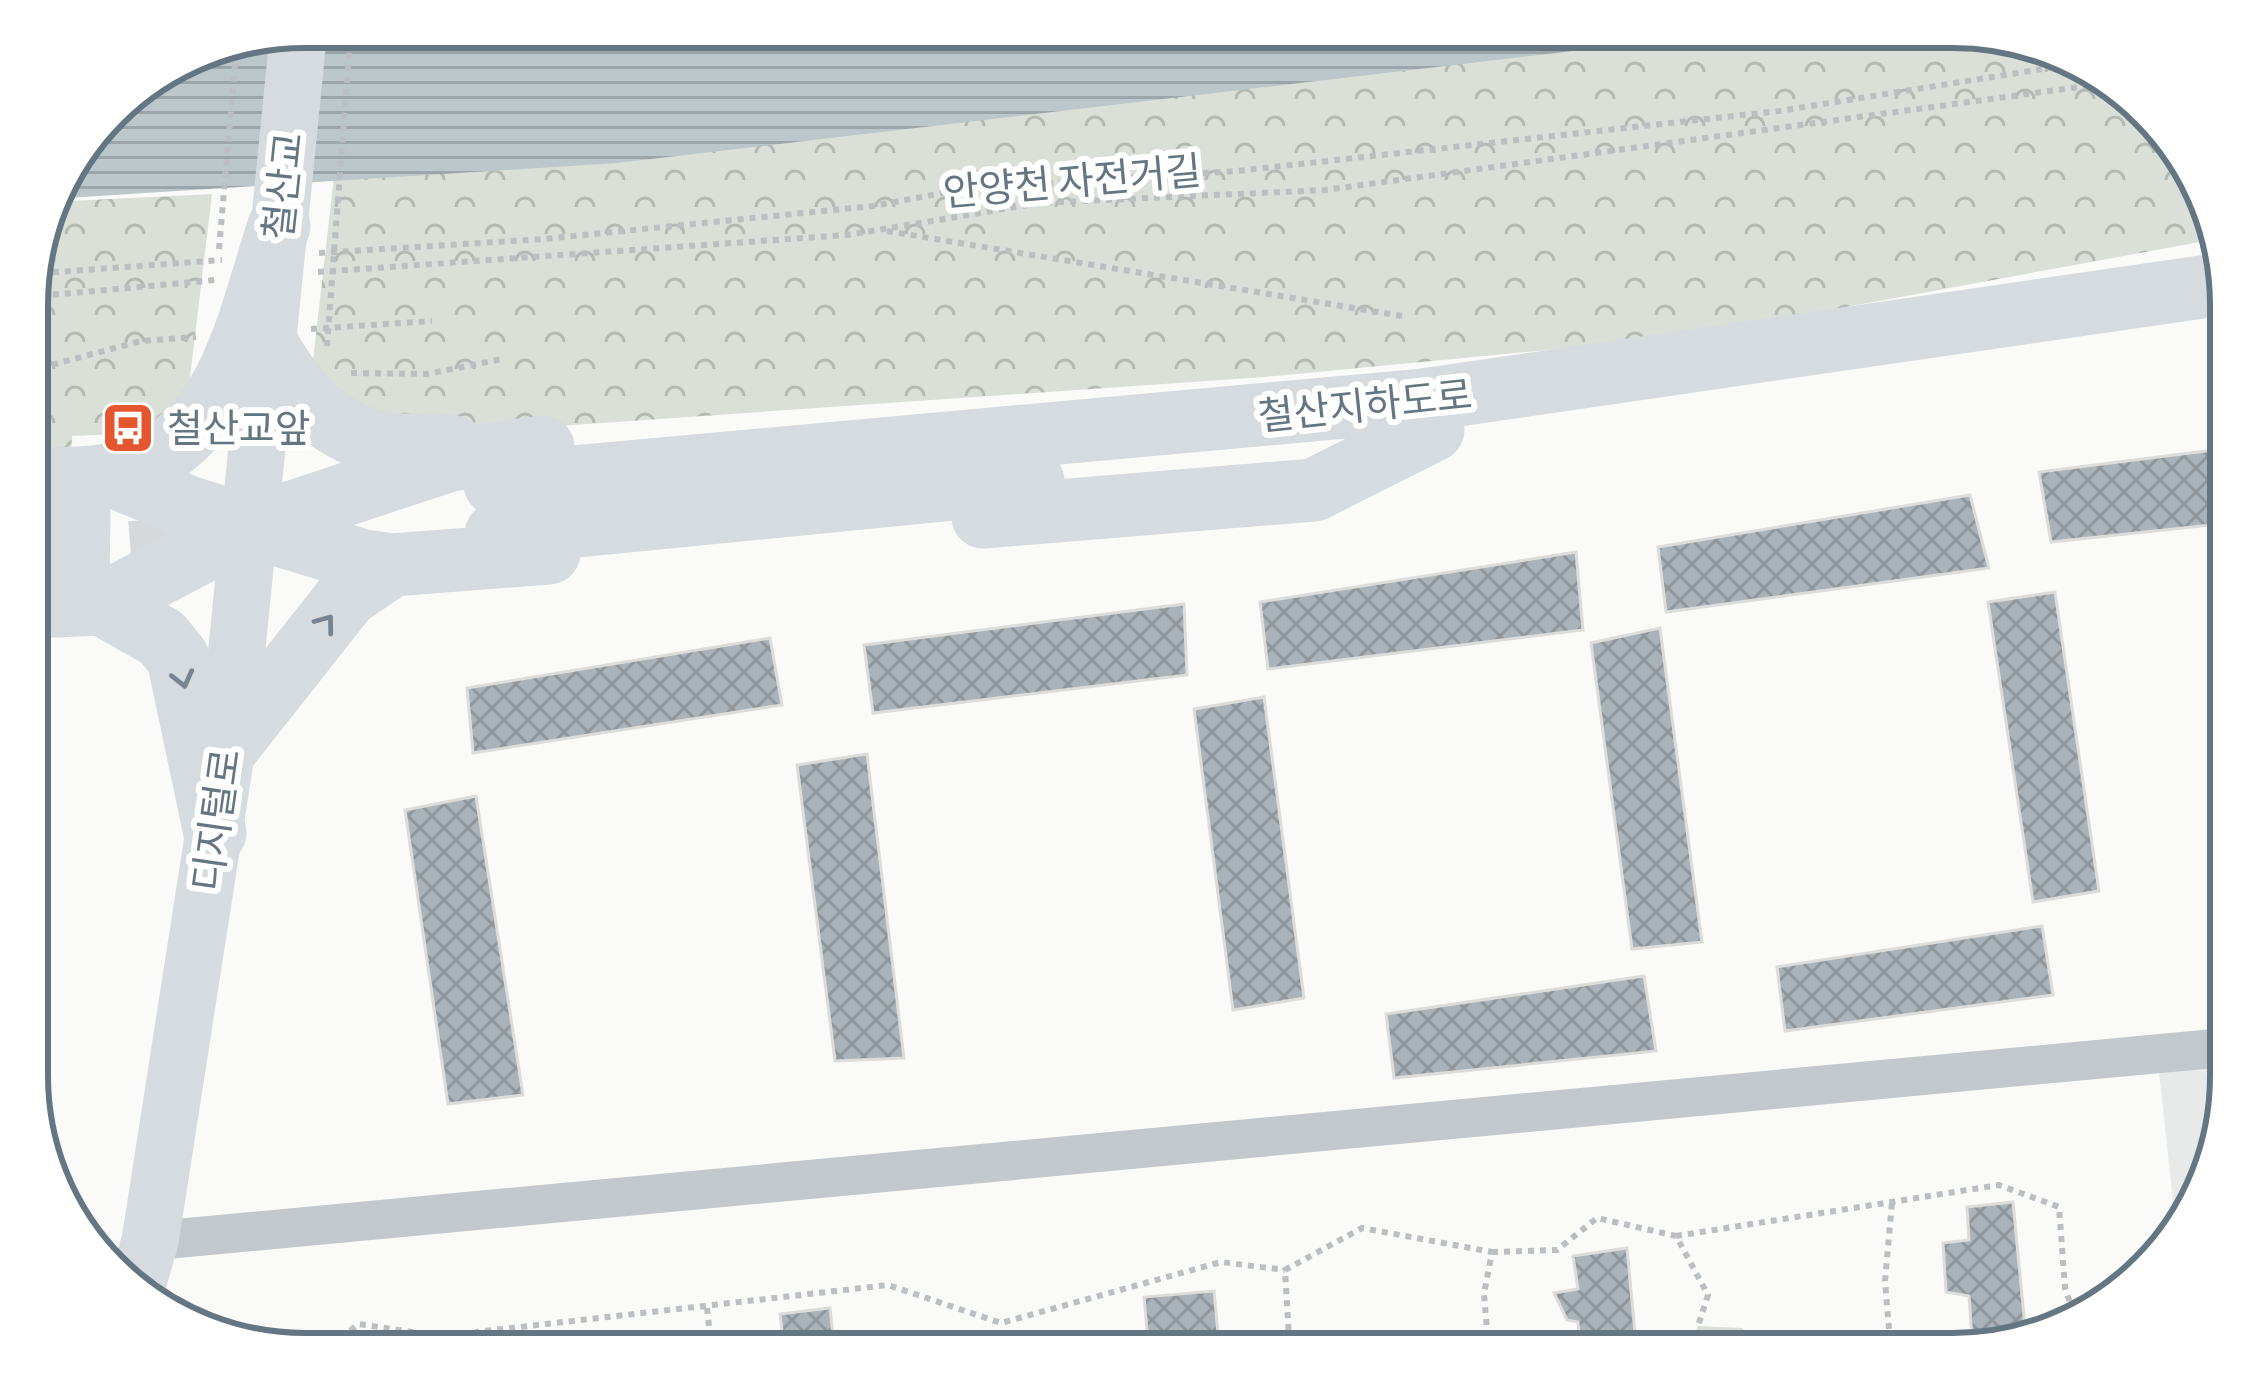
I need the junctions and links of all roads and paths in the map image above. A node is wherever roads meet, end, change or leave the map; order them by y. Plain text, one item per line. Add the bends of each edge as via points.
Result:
1 (297, 49) edge
2 (345, 49) edge
3 (238, 58) edge
4 (2050, 68) edge
5 (2087, 86) edge
6 (878, 230) junction
7 (286, 253) junction
8 (50, 272) edge
9 (221, 279) dead end
10 (2209, 286) edge
11 (49, 295) edge
12 (1402, 316) dead end
13 (2209, 326) edge
14 (262, 333) junction
15 (502, 359) dead end
16 (353, 374) dead end
17 (1428, 415) junction
18 (110, 475) junction
19 (459, 510) junction
20 (251, 526) junction
21 (48, 542) edge
22 (48, 546) edge
23 (48, 551) edge
24 (227, 748) junction
25 (215, 832) junction
26 (2209, 1049) edge
27 (1892, 1202) junction
28 (1676, 1236) junction
29 (1492, 1252) junction
30 (143, 1266) edge
31 (1285, 1270) junction
32 (2070, 1304) edge
33 (707, 1308) junction
34 (1698, 1326) dead end
35 (1289, 1332) edge
36 (1487, 1332) edge
37 (1889, 1332) edge
38 (347, 1333) edge
39 (419, 1333) edge
40 (475, 1333) edge
41 (710, 1333) edge

1 - 7 main road, 철산교
2 - 14 path
3 - 14 path
4 - 7 path via 1779,111 1260,169 964,190 614,232
5 - 6 path, 안양천 자전거길 via 1325,190 1040,203
6 - 7 path, 안양천 자전거길
6 - 12 path
7 - 8 path
7 - 14 main road
9 - 11 path
10 - 17 main road, 철산지하도로
13 - 17 main road, 철산지하도로
14 - 18 main road via 195,430
14 - 19 main road via 286,380 332,422 390,445 443,444
14 - 20 main road, 디지털로
15 - 16 path via 427,374
17 - 19 main road, 철산지하도로 via 1154,469
17 - 19 main road via 1325,383 898,410
18 - 20 main road
18 - 21 main road
19 - 20 main road
19 - 20 main road
24 -> 19 main road via 347,596
20 - 22 main road
20 - 24 main road, 디지털로
23 -> 25 main road via 178,658
24 - 25 main road, 디지털로
25 - 30 main road, 디지털로
26 - 30 street
27 - 28 path
27 - 32 path via 1999,1185 2059,1207
27 - 37 path
28 - 29 path via 1597,1217 1557,1250
28 - 34 path via 1708,1295
29 - 31 path via 1362,1228
29 - 36 path
31 - 33 path via 1221,1262 1000,1324 889,1285
31 - 35 path
33 - 40 path
33 - 41 path
38 - 39 path via 358,1324

